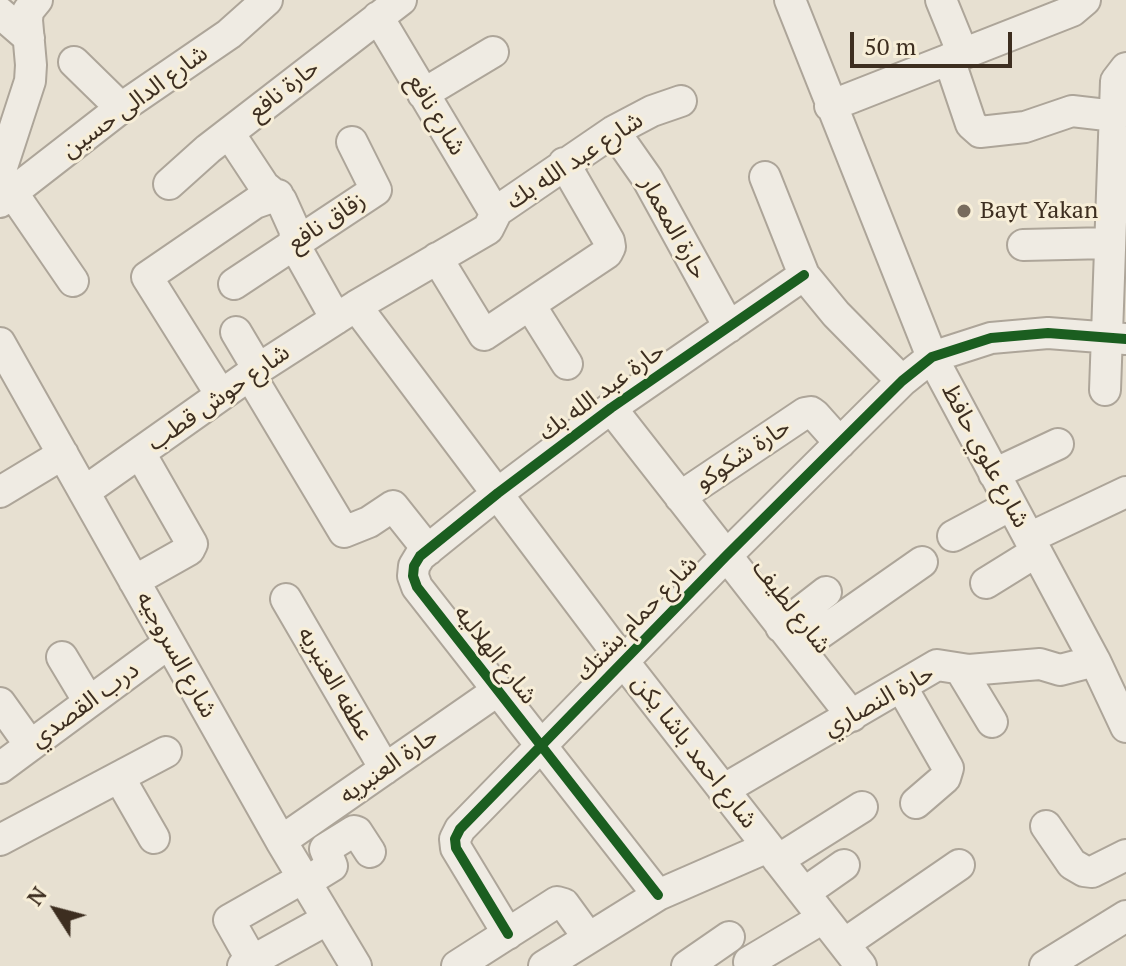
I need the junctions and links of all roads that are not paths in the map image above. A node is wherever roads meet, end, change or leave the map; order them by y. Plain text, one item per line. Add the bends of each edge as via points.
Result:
1 (37, 0) edge
2 (790, 0) edge
3 (941, 0) edge
4 (1085, 0) edge
5 (250, 5) edge
6 (390, 8) edge
7 (0, 13) edge
8 (29, 38) junction
9 (493, 52) dead end
10 (956, 57) junction
11 (74, 62) dead end
12 (1121, 89) edge
13 (423, 94) junction
14 (681, 101) dead end
15 (830, 106) junction
16 (121, 108) junction
17 (614, 131) junction
18 (229, 133) junction
19 (352, 142) dead end
20 (564, 163) junction
21 (1119, 174) edge
22 (765, 177) dead end
23 (169, 184) dead end
24 (3, 186) edge
25 (278, 195) junction
26 (495, 213) junction
27 (294, 244) junction
28 (1023, 245) dead end
29 (1114, 255) edge
30 (437, 258) junction
31 (804, 275) junction
32 (73, 281) dead end
33 (234, 284) dead end
34 (530, 305) junction
35 (346, 313) junction
36 (729, 327) junction
37 (236, 332) dead end
38 (1116, 338) edge
39 (0, 343) edge
40 (932, 357) junction
41 (567, 364) dead end
42 (254, 372) junction
43 (902, 381) junction
44 (1105, 390) dead end
45 (221, 395) junction
46 (611, 408) junction
47 (840, 443) junction
48 (1058, 444) dead end
49 (140, 453) junction
50 (63, 454) junction
51 (994, 474) junction
52 (0, 492) edge
53 (84, 492) junction
54 (1126, 492) edge
55 (498, 493) junction
56 (680, 497) junction
57 (1011, 505) junction
58 (953, 536) dead end
59 (1032, 545) junction
60 (428, 550) junction
61 (726, 556) junction
62 (922, 562) dead end
63 (134, 581) junction
64 (986, 583) dead end
65 (826, 592) dead end
66 (286, 599) dead end
67 (790, 638) junction
68 (169, 643) junction
69 (62, 657) dead end
70 (623, 661) junction
71 (1095, 661) junction
72 (960, 669) junction
73 (901, 686) junction
74 (497, 691) junction
75 (1119, 695) edge
76 (89, 702) junction
77 (0, 703) edge
78 (852, 716) junction
79 (992, 722) dead end
80 (1126, 727) edge
81 (30, 745) junction
82 (540, 746) junction
83 (166, 752) dead end
84 (0, 768) edge
85 (385, 769) junction
86 (119, 777) junction
87 (723, 790) junction
88 (916, 803) dead end
89 (862, 807) dead end
90 (1046, 826) dead end
91 (154, 838) dead end
92 (0, 840) edge
93 (281, 841) junction
94 (370, 852) dead end
95 (773, 854) junction
96 (1126, 855) edge
97 (844, 865) dead end
98 (959, 865) dead end
99 (304, 880) junction
100 (804, 893) junction
101 (658, 895) junction
102 (1126, 916) edge
103 (823, 918) junction
104 (328, 919) junction
105 (508, 934) junction
106 (588, 937) junction
107 (729, 937) dead end
108 (852, 955) edge
109 (749, 962) dead end
110 (250, 964) edge
111 (356, 966) edge
112 (457, 966) edge
113 (544, 966) edge
114 (687, 966) edge
115 (1045, 966) edge

1 - 8 street via 28,11
2 - 15 street, شارع علوي حافظ
3 - 10 street
4 - 10 street via 1078,9
5 - 16 street, شارع الدالى حسين via 229,34
6 - 13 street, شارع نافع
6 - 18 street, حارة نافع
7 - 8 street
8 - 24 street via 30,81
9 - 13 street
10 - 12 street via 968,118 986,133 1025,127
10 - 15 street
11 - 16 street
12 - 21 street
13 - 26 street, شارع نافع
14 - 17 street, شارع عبد الله بك
15 - 40 street, شارع علوي حافظ
16 - 24 street, شارع الدالى حسين
17 - 20 street, شارع عبد الله بك
17 - 36 street, حارة المعمار via 647,178
18 - 23 street, حارة نافع
18 - 25 street, شارع احمد باشا يكن via 264,186
19 - 27 street, زقاق نافع via 376,190
20 - 26 street, شارع عبد الله بك
20 - 34 street via 610,247
21 - 29 street
22 - 31 street
24 - 32 street
25 - 27 street, شارع احمد باشا يكن via 294,225
25 - 45 street via 255,203 147,277
26 - 30 street, شارع عبد الله بك via 488,229
27 - 33 street, زقاق نافع
27 - 35 street, شارع احمد باشا يكن
28 - 29 street
29 - 38 street
30 - 34 street via 484,335
30 - 35 street, شارع عبد الله بك
31 - 36 street, حارة عبد الله بك
31 - 43 street
34 - 41 street
35 - 42 street, شارع حوش قطب
35 - 55 street, شارع احمد باشا يكن
36 - 46 street, حارة عبد الله بك
37 - 42 street
38 - 40 street via 1048,333 991,338
38 - 44 street
39 - 50 street, شارع السروجيه
40 - 43 street, شارع حمام بشتك
40 - 51 street, شارع علوي حافظ
42 - 45 street, شارع حوش قطب
42 - 60 street via 344,532 393,506
43 - 47 street, شارع حمام بشتك
45 - 49 street, شارع حوش قطب
46 - 55 street, حارة عبد الله بك
46 - 56 street, شارع لطيف
47 - 56 street, حارة شكوكو via 815,415 805,413
47 - 61 street, شارع حمام بشتك
48 - 51 street
49 - 53 street, شارع حوش قطب
49 - 63 street via 192,544
50 - 52 street
50 - 53 street, شارع السروجيه
51 - 57 street, شارع علوي حافظ
53 - 63 street, شارع السروجيه
54 - 59 street
55 - 60 street, حارة عبد الله بك
55 - 70 street, شارع احمد باشا يكن
56 - 61 street, شارع لطيف
57 - 58 street
57 - 59 street, شارع علوي حافظ
59 - 64 street
59 - 71 street, شارع علوي حافظ
60 - 74 street, شارع الهلاليه via 414,566 417,587
61 - 67 street, شارع لطيف
61 - 70 street, شارع حمام بشتك
62 - 67 street
63 - 68 street, شارع السروجيه
65 - 67 street
66 - 85 street, عطفه العنبريه
67 - 78 street, شارع لطيف
68 - 76 street, درب القصدي
68 - 93 street, شارع السروجيه
69 - 76 street
70 - 82 street, شارع حمام بشتك
70 - 87 street, شارع احمد باشا يكن
71 - 72 street, حارة النصاري via 1060,670 1040,664
71 - 75 street, شارع علوي حافظ
72 - 73 street, حارة النصاري via 937,665
72 - 79 street
73 - 78 street, حارة النصاري
73 - 88 street via 948,768 945,778
74 - 82 street, شارع الهلاليه
74 - 85 street, حارة العنبريه
75 - 80 street, شارع علوي حافظ
76 - 81 street, درب القصدي
77 - 81 street
78 - 87 street, حارة النصاري
81 - 84 street, درب القصدي
82 - 101 street, شارع الهلاليه
82 - 105 street, شارع حمام بشتك via 455,839 461,858
83 - 86 street
85 - 93 street, حارة العنبريه
86 - 91 street
86 - 92 street
87 - 95 street, شارع احمد باشا يكن
89 - 95 street
90 - 96 street via 1072,864 1084,871
93 - 99 street, شارع السروجيه
94 - 99 street via 354,831 325,849 332,866
95 - 100 street, شارع احمد باشا يكن
95 - 101 street
97 - 100 street
98 - 108 street
99 - 104 street, شارع السروجيه
99 - 110 street via 229,920
100 - 103 street, شارع احمد باشا يكن
101 - 106 street
102 - 115 street
103 - 108 street, شارع احمد باشا يكن
103 - 109 street
104 - 110 street
104 - 111 street, شارع السروجيه
105 - 106 street via 561,902
105 - 112 street
106 - 113 street
107 - 114 street

